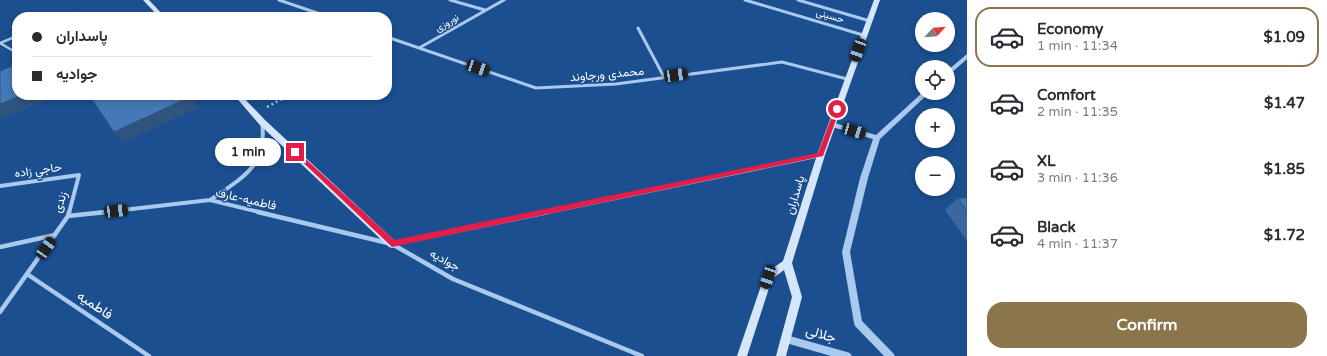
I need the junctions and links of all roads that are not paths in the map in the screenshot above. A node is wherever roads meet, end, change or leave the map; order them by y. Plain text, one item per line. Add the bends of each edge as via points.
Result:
1 (146, 0) edge
2 (279, 0) edge
3 (450, 0) edge
4 (504, 0) edge
5 (745, 0) edge
6 (798, 0) edge
7 (877, 0) edge
8 (485, 10) junction
9 (157, 12) edge
10 (314, 12) edge
11 (870, 21) junction
12 (638, 28) dead end
13 (863, 35) junction
14 (12, 38) edge
15 (392, 39) edge
16 (0, 43) edge
17 (419, 48) junction
18 (12, 50) edge
19 (967, 56) edge
20 (955, 67) edge
21 (664, 77) junction
22 (847, 80) junction
23 (241, 100) edge
24 (918, 100) edge
25 (262, 122) junction
26 (831, 124) junction
27 (877, 138) junction
28 (820, 155) junction
29 (79, 175) joint
30 (0, 186) edge
31 (210, 200) junction
32 (68, 216) junction
33 (55, 235) junction
34 (392, 244) junction
35 (0, 247) edge
36 (787, 263) junction
37 (27, 274) junction
38 (0, 312) edge
39 (786, 339) junction
40 (149, 356) edge
41 (642, 356) edge
42 (742, 356) edge
43 (781, 356) edge
44 (847, 356) edge
45 (890, 356) edge

1 - 9 main road
2 - 10 street
3 - 8 street
4 - 8 street, نوروزی
5 - 13 street, حسینی
6 - 11 street
7 - 11 main road, پاسداران
8 - 17 street, نوروزی
11 - 13 main road, پاسداران
12 - 21 street
13 - 22 main road, پاسداران
14 - 16 lane
15 - 17 street, محمدی ورجاوند
16 - 18 lane
17 - 21 street, محمدی ورجاوند via 536,88 616,84
19 - 20 street
21 - 22 street, محمدی ورجاوند via 782,62
22 - 26 main road, پاسداران
23 - 25 main road, جوادیه
24 - 27 street
25 - 31 street via 264,144 258,161 240,179
25 - 34 main road, جوادیه
26 - 27 street
26 - 28 main road, پاسداران
27 - 45 street via 864,178 846,252 858,324
28 - 34 street
28 - 36 main road, پاسداران
29 - 30 street, حاجي زاده
29 - 32 street, زندی
31 - 32 street, فاطمیه-عارف
31 - 34 street, فاطمیه-عارف
32 - 33 street, زندی
33 - 35 street
33 - 37 street, زندی
34 - 41 street, جوادیه via 453,279
36 - 39 main road via 797,297
36 - 42 main road via 768,277
37 - 38 street, زندی
37 - 40 street, فاطمیه
39 - 43 main road
39 - 44 street, جلالی

